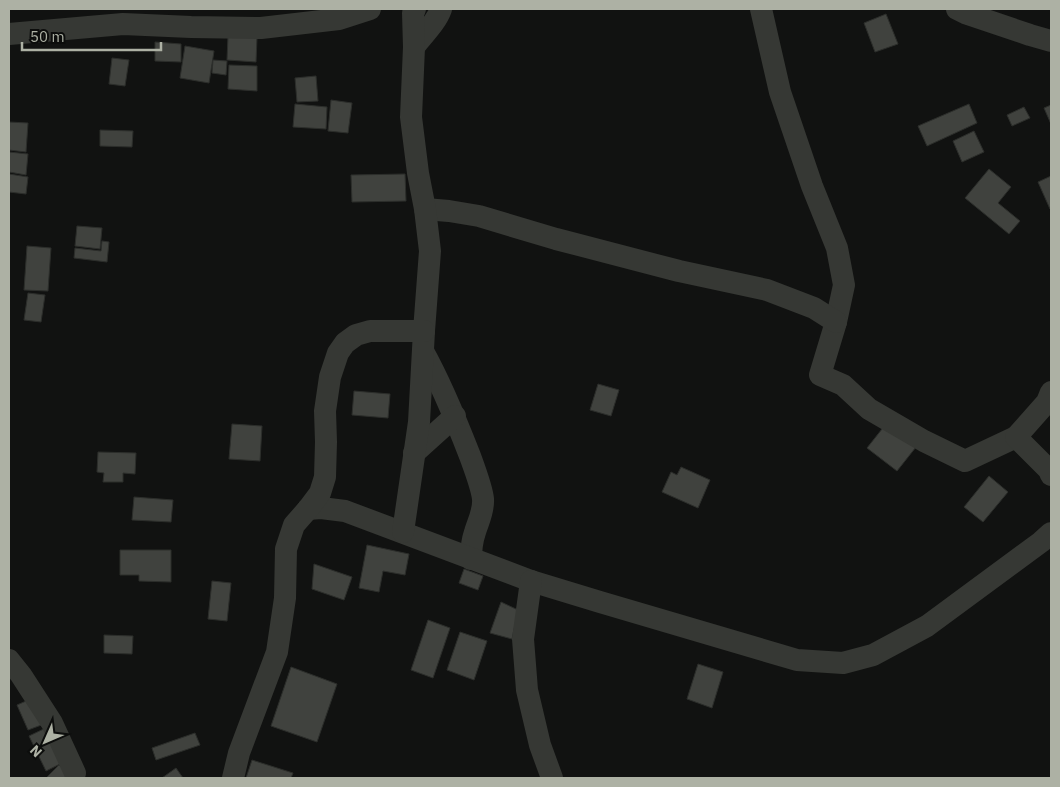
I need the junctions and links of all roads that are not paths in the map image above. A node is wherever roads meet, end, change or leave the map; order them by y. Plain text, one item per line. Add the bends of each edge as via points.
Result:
1 (370, 9) edge
2 (414, 9) edge
3 (441, 9) edge
4 (761, 9) edge
5 (957, 9) edge
6 (9, 34) edge
7 (1051, 40) edge
8 (414, 47) junction
9 (425, 209) junction
10 (836, 322) junction
11 (423, 341) junction
12 (1051, 392) edge
13 (455, 416) junction
14 (1016, 437) junction
15 (414, 453) junction
16 (1051, 475) edge
17 (308, 509) junction
18 (403, 532) junction
19 (1051, 533) edge
20 (471, 559) junction
21 (531, 581) junction
22 (9, 660) edge
23 (75, 773) dead end
24 (233, 778) edge
25 (552, 778) edge

1 - 6 street via 339,19 261,28 123,24
2 - 8 street
3 - 8 street
4 - 10 street via 780,92 837,248 844,285
5 - 7 street
8 - 9 street via 411,117
9 - 10 street via 479,216 669,269 767,290 814,308
9 - 11 street via 430,251
10 - 14 street via 820,375 843,386 869,409 965,461
11 - 13 street
11 - 15 street
11 - 17 street via 370,331 356,335 338,353 330,377 325,411 325,477 320,493
12 - 14 street via 1047,402
13 - 15 street
13 - 20 street via 483,499
14 - 16 street
15 - 18 street
17 - 18 street via 345,511
17 - 24 street via 294,525 286,548 285,598 277,652 238,752
18 - 20 street
19 - 21 street via 927,626 873,655 842,663 797,660
20 - 21 street
21 - 25 street via 523,639 528,690 540,745
22 - 23 street via 52,723

